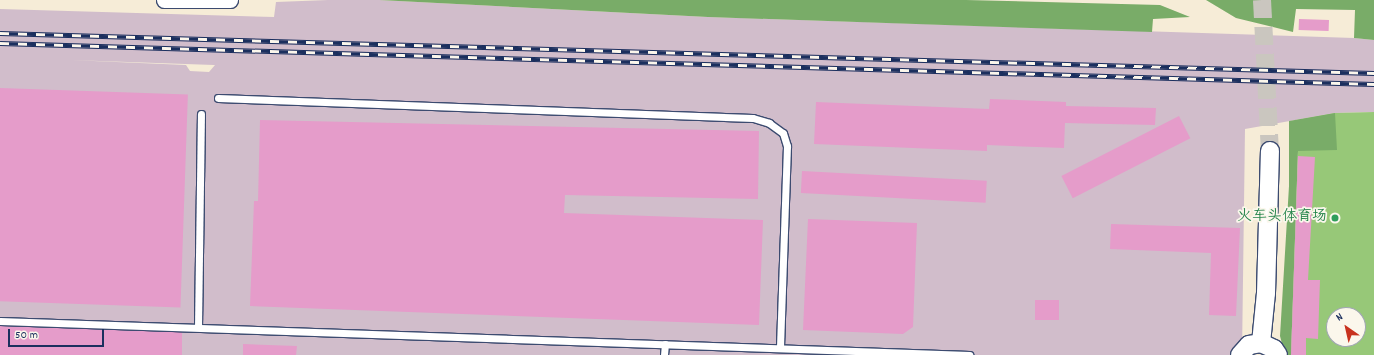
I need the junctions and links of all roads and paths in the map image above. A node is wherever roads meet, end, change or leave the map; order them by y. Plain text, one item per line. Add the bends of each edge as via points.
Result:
1 (164, 0) edge
2 (230, 0) edge
3 (218, 98) dead end
4 (201, 114) dead end
5 (1270, 150) tunnel mouth
6 (0, 321) edge
7 (198, 328) junction
8 (1261, 343) junction
9 (664, 344) junction
10 (780, 348) junction
11 (664, 355) edge
12 (970, 355) edge
13 (1240, 355) edge
14 (1278, 355) edge

1 - 2 street
3 - 10 lane via 753,118 769,123 782,133 787,146
4 - 7 lane
5 - 8 street via 1266,293
6 - 7 lane
7 - 9 lane
8 - 13 street via 1249,345
8 - 14 street via 1274,349
9 - 10 lane
9 - 11 lane
10 - 12 lane

